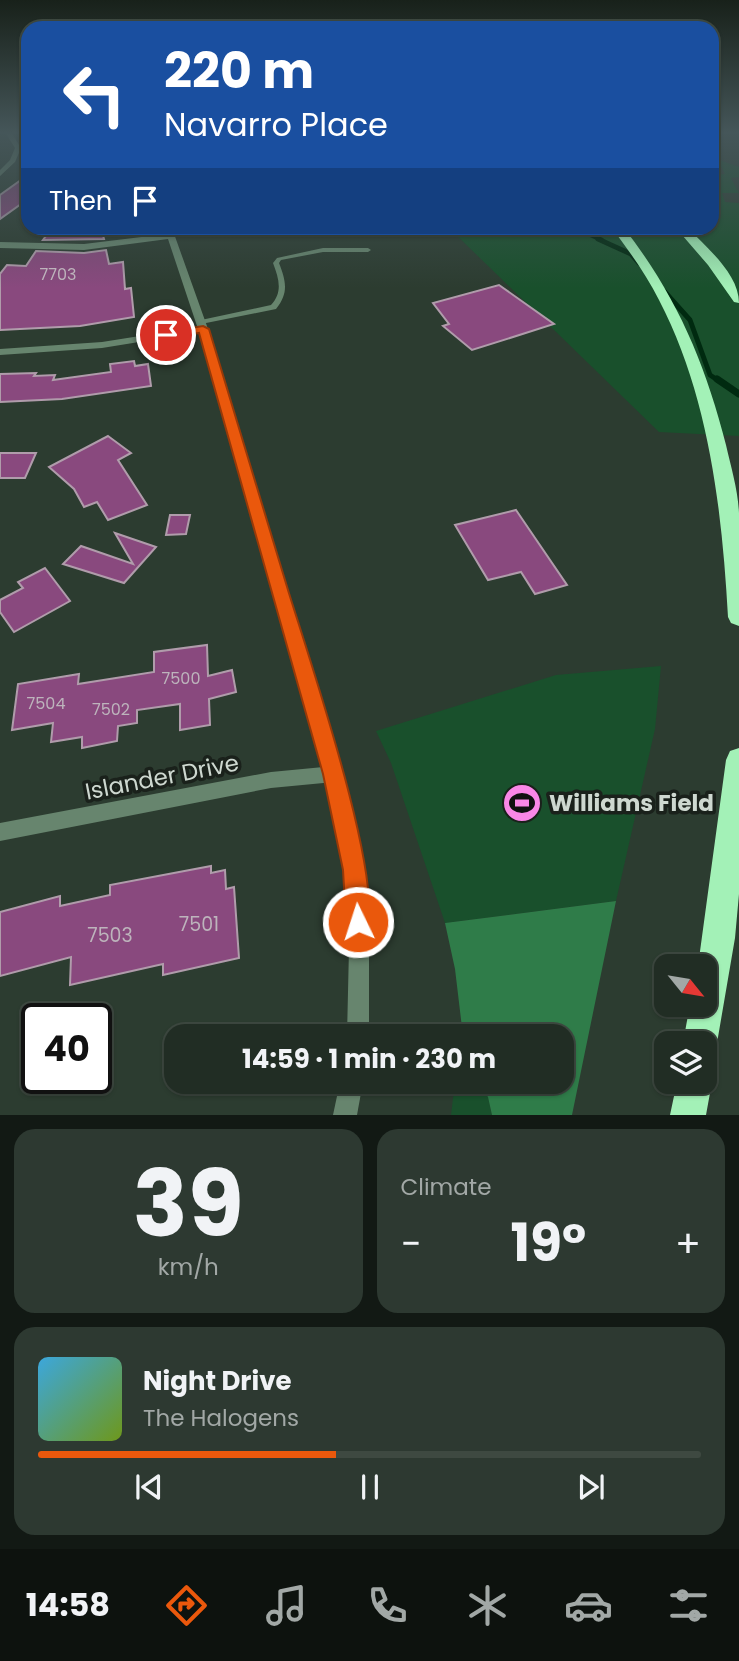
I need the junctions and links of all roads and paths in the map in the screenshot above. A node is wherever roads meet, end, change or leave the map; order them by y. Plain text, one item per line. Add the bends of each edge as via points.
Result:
1 (153, 235) edge
2 (171, 235) edge
3 (623, 235) edge
4 (688, 235) edge
5 (0, 245) edge
6 (368, 250) dead end
7 (739, 299) edge
8 (202, 326) junction
9 (0, 352) edge
10 (739, 617) edge
11 (739, 760) edge
12 (334, 774) junction
13 (0, 832) edge
14 (358, 1024) edge
15 (703, 1031) edge
16 (349, 1094) edge
17 (692, 1094) edge
18 (345, 1115) edge
19 (688, 1115) edge

1 - 5 street via 84,247
2 - 8 street
3 - 10 highway via 670,307 712,423 727,485
4 - 7 highway
6 - 8 lane via 323,250 279,259 275,263 284,291 273,307
8 - 9 street via 102,345
8 - 12 street
11 - 15 highway via 719,939
12 - 13 street, Islander Drive via 271,780
12 - 14 street via 354,870
16 - 18 street
17 - 19 highway

